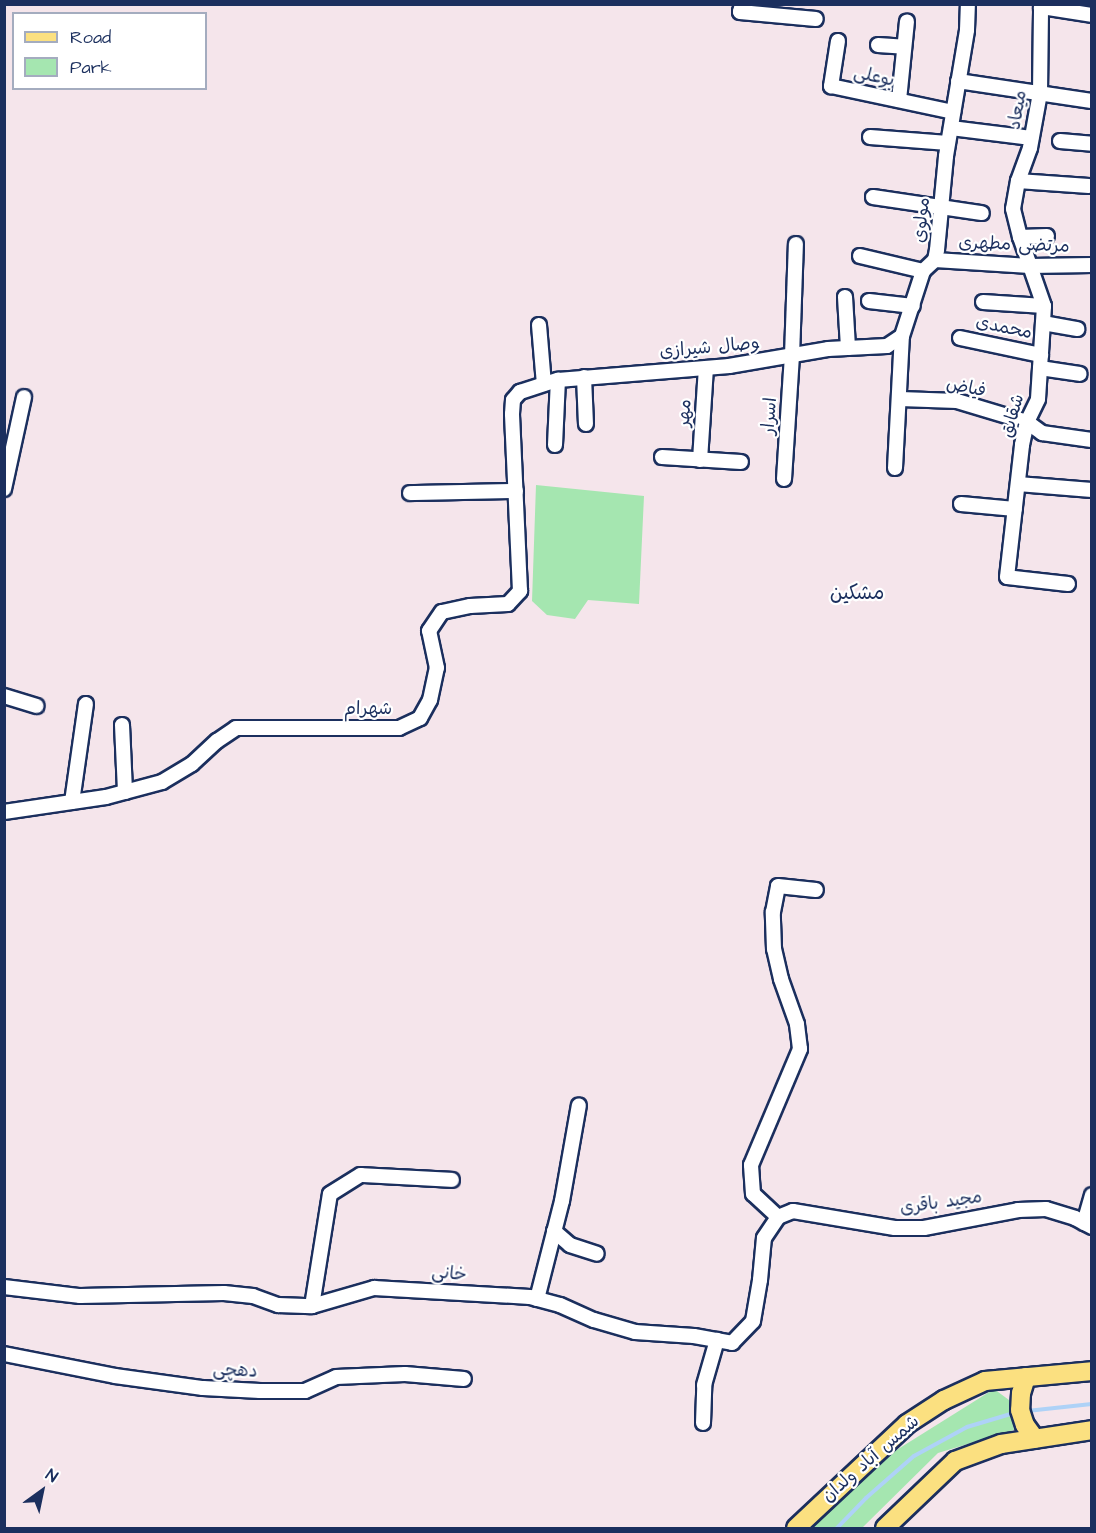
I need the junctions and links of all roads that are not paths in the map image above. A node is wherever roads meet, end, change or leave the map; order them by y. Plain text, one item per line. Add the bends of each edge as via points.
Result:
1 (742, 4) edge
2 (968, 4) edge
3 (1092, 15) edge
4 (816, 19) dead end
5 (907, 21) dead end
6 (838, 41) dead end
7 (878, 45) dead end
8 (904, 47) junction
9 (958, 81) junction
10 (1040, 93) junction
11 (899, 100) junction
12 (1092, 101) edge
13 (953, 112) junction
14 (951, 128) junction
15 (870, 137) dead end
16 (1031, 138) junction
17 (1060, 141) dead end
18 (948, 143) junction
19 (1092, 144) edge
20 (1018, 181) junction
21 (1089, 186) dead end
22 (873, 197) dead end
23 (941, 208) junction
24 (982, 213) dead end
25 (1047, 236) dead end
26 (1020, 237) junction
27 (796, 244) dead end
28 (860, 256) dead end
29 (934, 260) junction
30 (1092, 265) edge
31 (1030, 266) junction
32 (923, 271) junction
33 (844, 297) dead end
34 (869, 301) dead end
35 (983, 302) dead end
36 (913, 306) junction
37 (1044, 306) junction
38 (1043, 323) junction
39 (539, 326) dead end
40 (1077, 329) dead end
41 (902, 336) junction
42 (960, 338) dead end
43 (848, 348) junction
44 (792, 356) junction
45 (1041, 361) junction
46 (706, 368) junction
47 (1080, 374) dead end
48 (584, 377) junction
49 (558, 380) junction
50 (544, 384) junction
51 (520, 392) joint
52 (24, 398) dead end
53 (900, 399) junction
54 (1027, 422) junction
55 (586, 424) dead end
56 (1092, 440) edge
57 (555, 445) dead end
58 (662, 457) dead end
59 (700, 460) junction
60 (741, 462) dead end
61 (895, 468) dead end
62 (784, 478) dead end
63 (1018, 484) junction
64 (4, 489) edge
65 (1092, 490) edge
66 (516, 491) junction
67 (410, 493) dead end
68 (962, 504) dead end
69 (1015, 509) junction
70 (1068, 584) dead end
71 (4, 696) edge
72 (86, 704) dead end
73 (36, 706) dead end
74 (122, 725) dead end
75 (125, 792) junction
76 (72, 802) junction
77 (4, 812) edge
78 (816, 890) dead end
79 (579, 1105) dead end
80 (452, 1180) dead end
81 (1092, 1195) edge
82 (778, 1217) junction
83 (1088, 1225) edge
84 (554, 1231) junction
85 (597, 1254) dead end
86 (4, 1287) edge
87 (537, 1299) junction
88 (312, 1306) junction
89 (717, 1340) junction
90 (4, 1354) edge
91 (1092, 1371) edge
92 (1026, 1377) junction
93 (464, 1379) dead end
94 (703, 1423) dead end
95 (1092, 1431) edge
96 (1035, 1439) junction
97 (796, 1528) edge
98 (885, 1528) edge

1 - 4 street via 741,12
2 - 9 street, مولوی
3 - 10 street, میعاد via 1041,7
5 - 8 street
6 - 11 street, بوعلی via 831,86
7 - 8 street
8 - 11 street
9 - 10 street
9 - 13 street, مولوی
10 - 12 street
10 - 16 street, میعاد
11 - 13 street, بوعلی
13 - 14 street, مولوی
14 - 16 street
14 - 18 street, مولوی
15 - 18 street
16 - 20 street, میعاد
17 - 19 street
18 - 23 street, مولوی
20 - 21 street
20 - 26 street, میعاد via 1014,209
22 - 23 street
23 - 24 street
23 - 29 street, مولوی
25 - 26 street
26 - 31 street, میعاد
27 - 44 street, اسرار
28 - 32 street
29 - 31 street, مرتضی مطهری
29 - 32 street, مولوی
30 - 31 street, مرتضی مطهری
31 - 37 street, شقایق
32 - 36 street, مولوی
33 - 43 street
34 - 36 street
35 - 37 street
36 - 41 street, مولوی
37 - 38 street, شقایق
38 - 40 street
38 - 45 street, شقایق
39 - 50 street
41 - 43 street, وصال شیرازی via 887,346
41 - 53 street, مولوی
42 - 45 street, محمدی
43 - 44 street, وصال شیرازی
44 - 46 street, وصال شیرازی
44 - 62 street, اسرار
45 - 47 street, محمدی
45 - 54 street, شقایق via 1038,399
46 - 48 street, وصال شیرازی
46 - 59 street, مهر
48 - 49 street, وصال شیرازی
48 - 55 street
49 - 50 street, وصال شیرازی
49 - 57 street
50 - 51 street, وصال شیرازی
51 - 66 street, شهرام via 513,400
52 - 64 street
53 - 54 street, فیاض via 957,401
53 - 61 street, مولوی
54 - 56 street, فیاض via 1042,433
54 - 63 street, شقایق
58 - 59 street
59 - 60 street
63 - 65 street
63 - 69 street, شقایق
66 - 67 street
66 - 75 street, شهرام via 520,591 508,604 442,612 429,631 436,668 430,700 420,718 399,728 236,728 192,764 162,782
68 - 69 street
69 - 70 street, شقایق via 1007,578
71 - 73 street
72 - 76 street
74 - 75 street
75 - 76 street, شهرام
76 - 77 street, شهرام
78 - 82 street via 778,886 773,912 774,949 797,1023 800,1049 751,1165 753,1194
79 - 84 street
80 - 88 street via 360,1175 330,1194
81 - 83 street
82 - 83 street, مجید باقری via 793,1211 895,1228 924,1228 1018,1210 1046,1209
82 - 89 street, خانی via 764,1238 753,1321 732,1343
84 - 85 street via 570,1245
84 - 87 street
86 - 88 street, خانی via 80,1296 224,1293 253,1296 278,1305
87 - 88 street, خانی via 374,1288
87 - 89 street, خانی via 635,1332
89 - 94 street via 704,1385
90 - 93 street, دهچی via 114,1376 203,1388 305,1391 336,1377 405,1374
91 - 92 main road, شمس آباد ولدان
92 - 96 main road via 1020,1410
92 - 97 main road, شمس آباد ولدان via 985,1381 944,1400 907,1424
95 - 96 main road
96 - 98 main road via 1001,1444 955,1461

